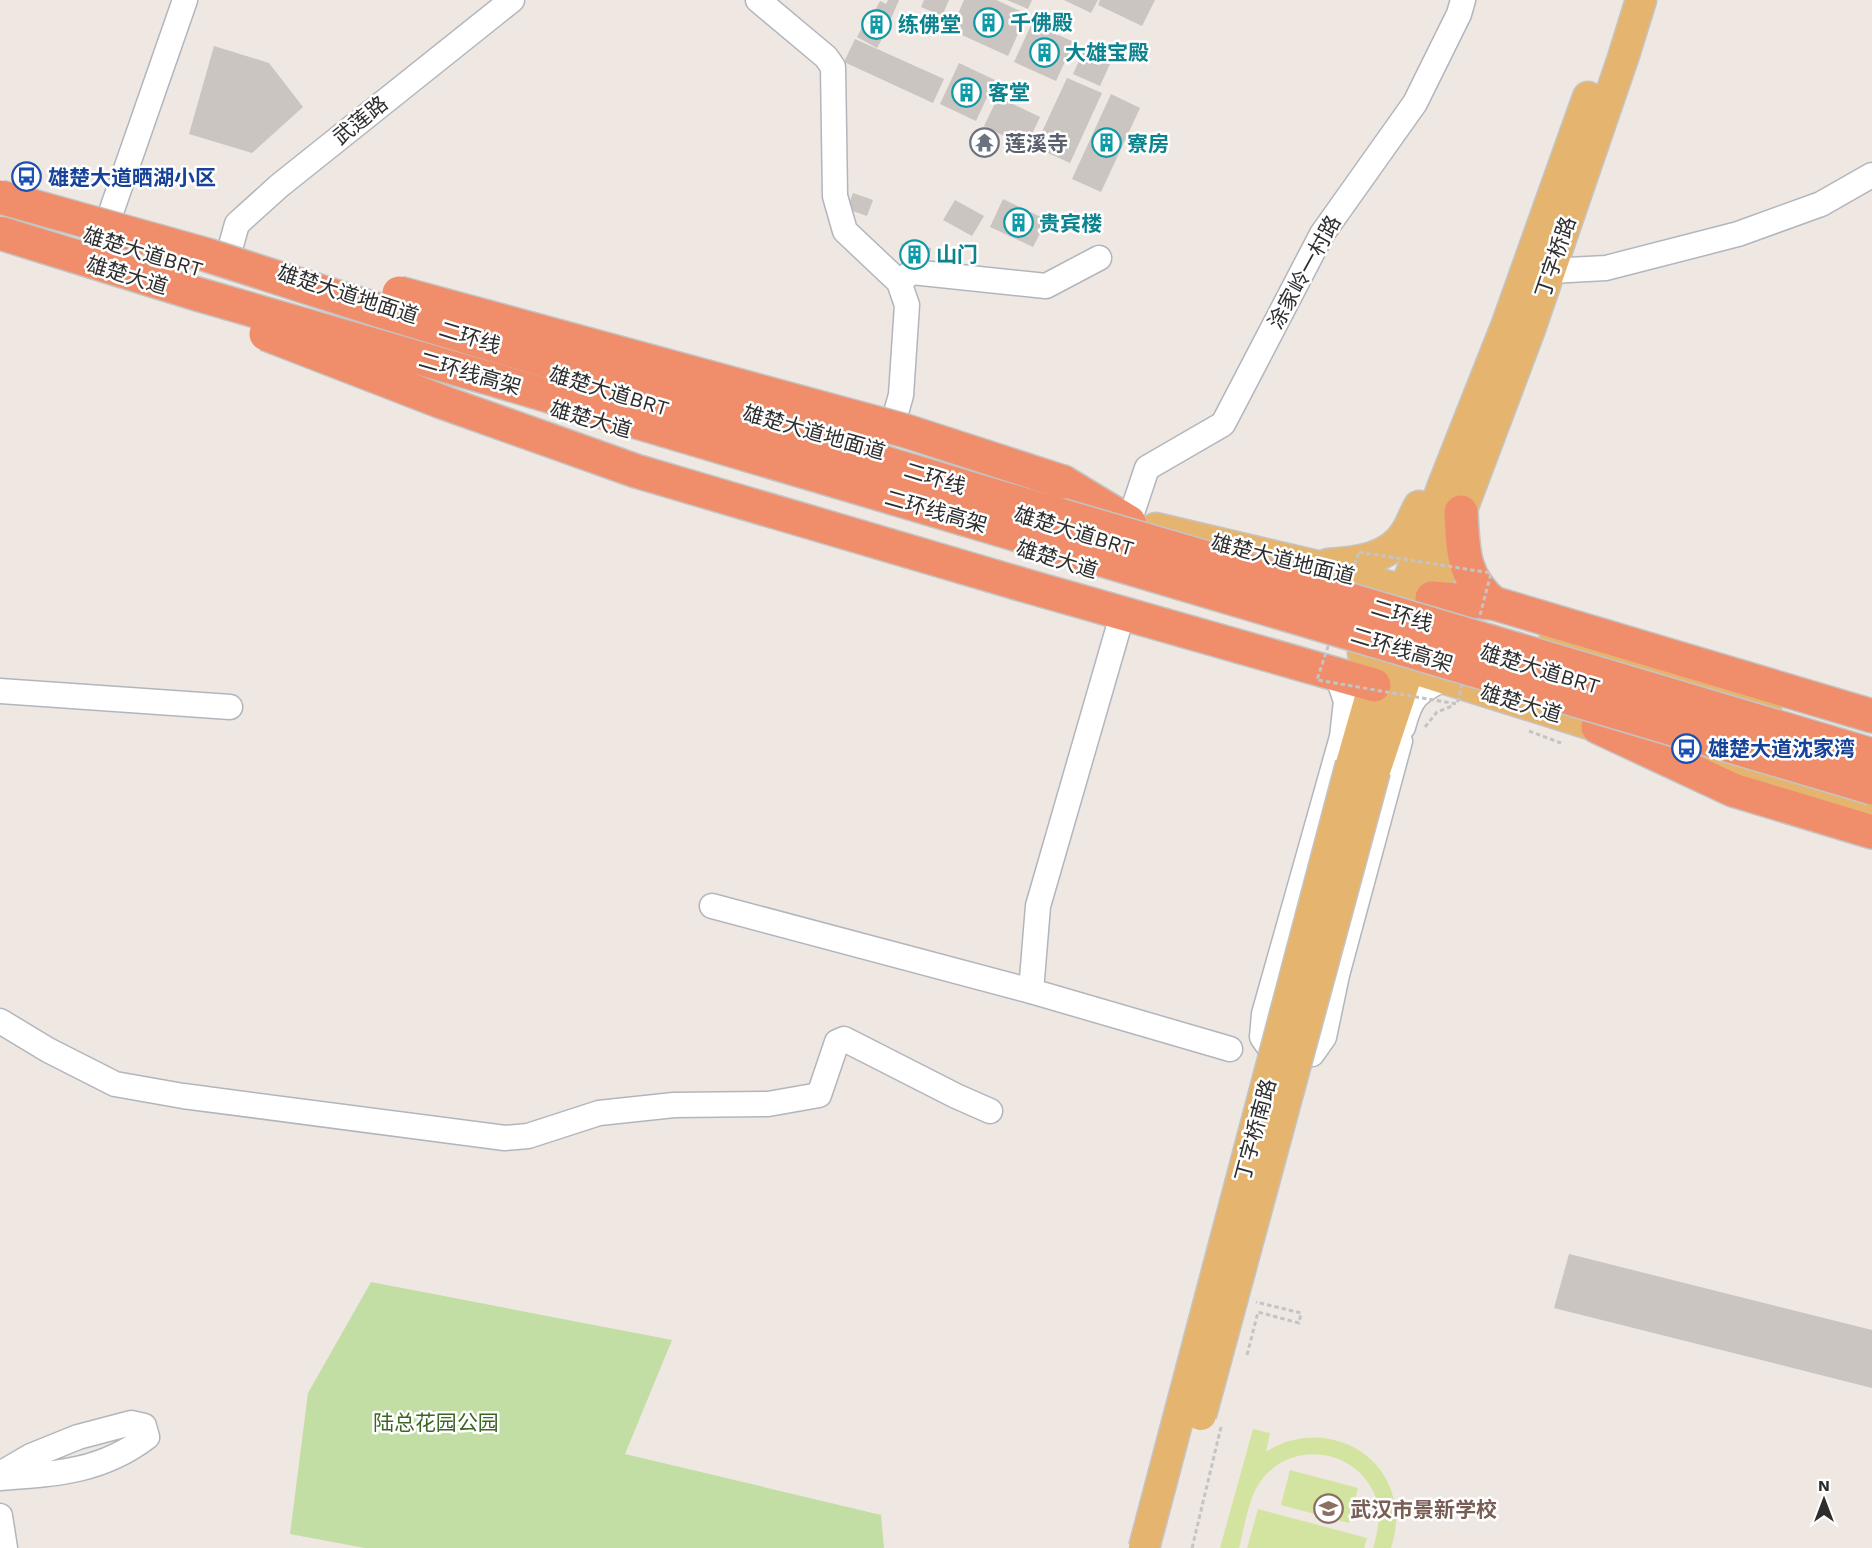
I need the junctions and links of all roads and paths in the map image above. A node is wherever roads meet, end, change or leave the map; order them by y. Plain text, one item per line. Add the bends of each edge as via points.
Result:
1 (184, 0) edge
2 (512, 0) edge
3 (758, 0) edge
4 (1463, 0) edge
5 (1620, 0) edge
6 (1641, 0) edge
7 (1872, 175) edge
8 (0, 184) edge
9 (0, 197) edge
10 (0, 209) edge
11 (109, 218) junction
12 (0, 233) edge
13 (0, 237) edge
14 (218, 255) junction
15 (1099, 258) dead end
16 (1550, 271) junction
17 (908, 273) junction
18 (197, 294) junction
19 (892, 427) junction
20 (1444, 483) junction
21 (1461, 512) junction
22 (1129, 522) junction
23 (1484, 564) dead end
24 (1313, 565) junction
25 (1495, 585) junction
26 (1418, 594) junction
27 (1123, 612) junction
28 (1406, 629) junction
29 (1322, 680) junction
30 (0, 691) edge
31 (1450, 692) junction
32 (1392, 702) junction
33 (230, 707) dead end
34 (1872, 716) edge
35 (1598, 727) junction
36 (1519, 728) dead end
37 (1872, 740) edge
38 (1561, 743) dead end
39 (1872, 755) edge
40 (1356, 758) junction
41 (1872, 771) edge
42 (1872, 788) edge
43 (1872, 807) edge
44 (1872, 832) edge
45 (712, 906) dead end
46 (1031, 991) junction
47 (0, 1021) edge
48 (1230, 1048) dead end
49 (990, 1111) dead end
50 (1251, 1301) dead end
51 (1247, 1355) dead end
52 (1150, 1470) dead end
53 (0, 1476) edge
54 (0, 1516) edge
55 (4, 1548) edge
56 (1129, 1548) edge
57 (1144, 1548) edge
58 (1165, 1548) edge

1 - 11 street
2 - 14 street, 武莲路 via 279,186 237,224
3 - 17 street via 833,67 835,196 845,231
4 - 22 street, 涂家岭一村路 via 1414,103 1322,234 1222,424 1147,468
5 - 20 main road, 丁字桥路 via 1507,324
6 - 16 main road, 丁字桥路
7 - 16 street via 1821,204 1738,234 1606,268
8 - 11 main road, 雄楚大道地面道
9 - 14 highway, 二环线, bridge
10 - 28 street, 雄楚大道BRT
11 - 14 main road, 雄楚大道地面道
12 - 18 highway, 二环线高架, bridge
13 - 32 main road, 雄楚大道 via 527,401 729,458
14 - 19 highway, bridge via 264,258
14 - 22 main road, 雄楚大道地面道 via 508,344
14 - 39 highway, 二环线, bridge via 384,312
15 - 17 street via 1046,286
16 - 21 main road, 丁字桥路
17 - 19 street via 901,395
18 - 27 highway, bridge via 266,333 442,402 636,471
18 - 42 highway, 二环线高架, bridge
19 - 22 highway, bridge via 1063,482
20 - 24 main road via 1425,493 1405,534 1387,551 1364,560
20 - 26 main road, 丁字桥路
21 - 25 highway via 1466,564 1476,586
21 - 26 main road, 丁字桥路
22 - 24 main road, 雄楚大道地面道
23 - 25 path
24 - 26 main road, 雄楚大道地面道
25 - 26 highway
25 - 29 path, bridge via 1359,552
25 - 34 highway
26 - 28 main road, 丁字桥南路
26 - 37 main road, 雄楚大道地面道
27 - 29 highway
27 - 46 street via 1038,906
28 - 32 main road, 丁字桥南路
28 - 41 street, 雄楚大道BRT
29 - 32 highway
29 - 40 street via 1346,701
30 - 33 street
31 - 32 main road, 雄楚大道
31 - 32 street via 1422,690 1409,704
31 - 32 path via 1437,712
31 - 35 main road, 雄楚大道
32 - 40 main road, 丁字桥南路
32 - 40 street via 1324,1037 1312,1054 1292,1057 1271,1050 1262,1037 1264,1014
35 - 43 main road, 雄楚大道
35 - 44 highway via 1733,790
36 - 38 path
40 - 57 main road, 丁字桥南路, bridge
40 - 58 main road, 丁字桥南路, bridge
45 - 46 street
46 - 48 street
47 - 49 street via 116,1084 505,1138 528,1136 599,1113 674,1105 768,1104 819,1095 837,1042 844,1039
50 - 51 path via 1301,1313 1299,1323 1258,1312
52 - 56 street
53 - 53 street via 55,1474 89,1467 129,1451 147,1437 144,1426 112,1426 78,1437 40,1452
54 - 55 street

